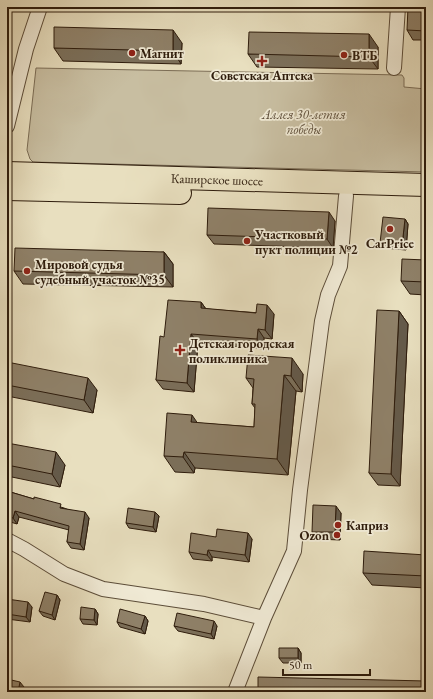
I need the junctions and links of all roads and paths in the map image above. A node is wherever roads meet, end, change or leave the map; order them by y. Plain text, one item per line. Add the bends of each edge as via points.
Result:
1 (40, 7) edge
2 (398, 7) edge
3 (394, 68) dead end
4 (7, 126) edge
5 (7, 173) edge
6 (426, 185) edge
7 (7, 189) edge
8 (346, 196) junction
9 (426, 199) edge
10 (7, 540) edge
11 (264, 618) junction
12 (235, 692) edge

1 - 4 street via 26,49
2 - 3 street
5 - 6 main road, Каширское шоссе
7 - 8 main road, Каширское шоссе
8 - 9 main road, Каширское шоссе
8 - 11 street via 340,266 328,295 322,321 294,551
10 - 11 street via 64,574 103,589 213,606
11 - 12 street

